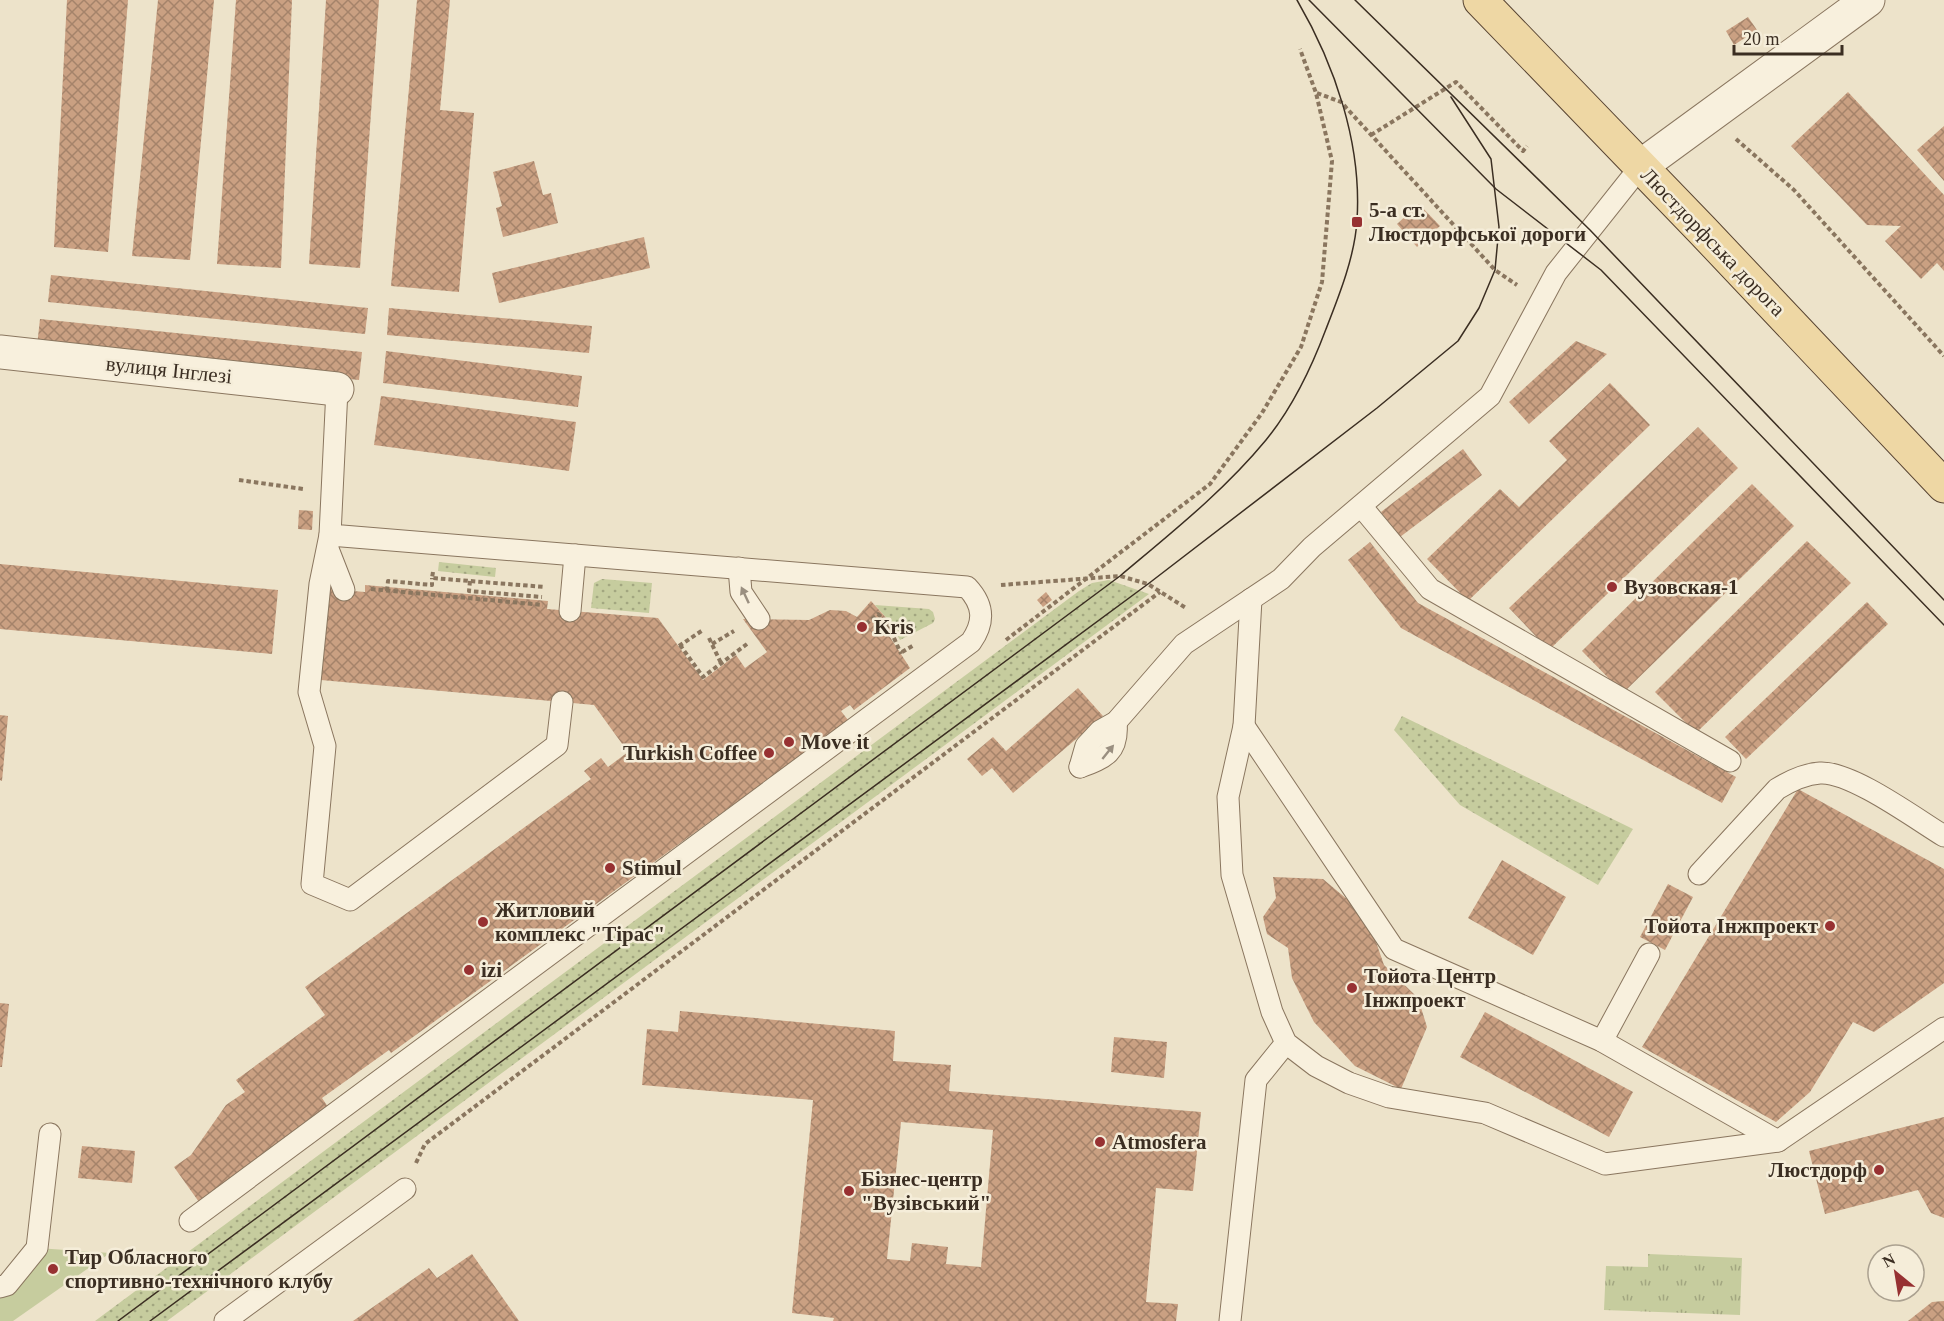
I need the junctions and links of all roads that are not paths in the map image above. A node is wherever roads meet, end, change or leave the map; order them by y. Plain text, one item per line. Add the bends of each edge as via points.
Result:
1 (1480, 0) edge
2 (1868, 0) edge
3 (1641, 166) junction
4 (0, 352) edge
5 (337, 389) joint
6 (1944, 486) edge
7 (1361, 506) junction
8 (329, 542) junction
9 (575, 555) junction
10 (739, 568) junction
11 (344, 590) dead end
12 (1251, 599) junction
13 (570, 611) dead end
14 (759, 619) dead end
15 (562, 702) dead end
16 (1116, 722) dead end
17 (1244, 726) junction
18 (1730, 761) dead end
19 (1944, 836) edge
20 (1699, 874) dead end
21 (1649, 954) dead end
22 (1944, 1028) edge
23 (1602, 1041) junction
24 (1286, 1043) junction
25 (50, 1134) dead end
26 (1778, 1141) junction
27 (405, 1189) road end
28 (190, 1221) dead end
29 (0, 1287) edge
30 (225, 1321) edge
31 (1230, 1321) edge

1 - 3 main road, Люстдорфська дорога
2 - 3 street
3 - 6 main road, Люстдорфська дорога
3 - 7 lane via 1574,248 1490,396
4 - 5 street, вулиця Інглезі
5 - 8 lane
7 - 12 lane via 1281,579
7 - 18 lane via 1430,589
8 - 9 lane
8 - 11 lane
8 - 15 lane via 320,584 309,692 325,746 312,884 350,900 557,745
9 - 10 lane
9 - 13 lane
14 -> 10 lane via 741,592
10 - 28 lane via 967,588 980,606 979,630 971,642
12 - 16 lane via 1184,644
12 - 17 lane
17 - 23 lane via 1394,949
17 - 24 lane via 1228,797 1232,875 1272,1012
19 - 20 lane via 1845,776 1821,773 1792,779 1777,789
21 - 23 lane
22 - 26 lane
23 - 26 lane
24 - 26 lane via 1316,1066 1349,1083 1389,1097 1485,1113 1605,1164
24 - 31 lane via 1256,1080
25 - 29 lane via 37,1248 7,1285
27 - 30 lane

